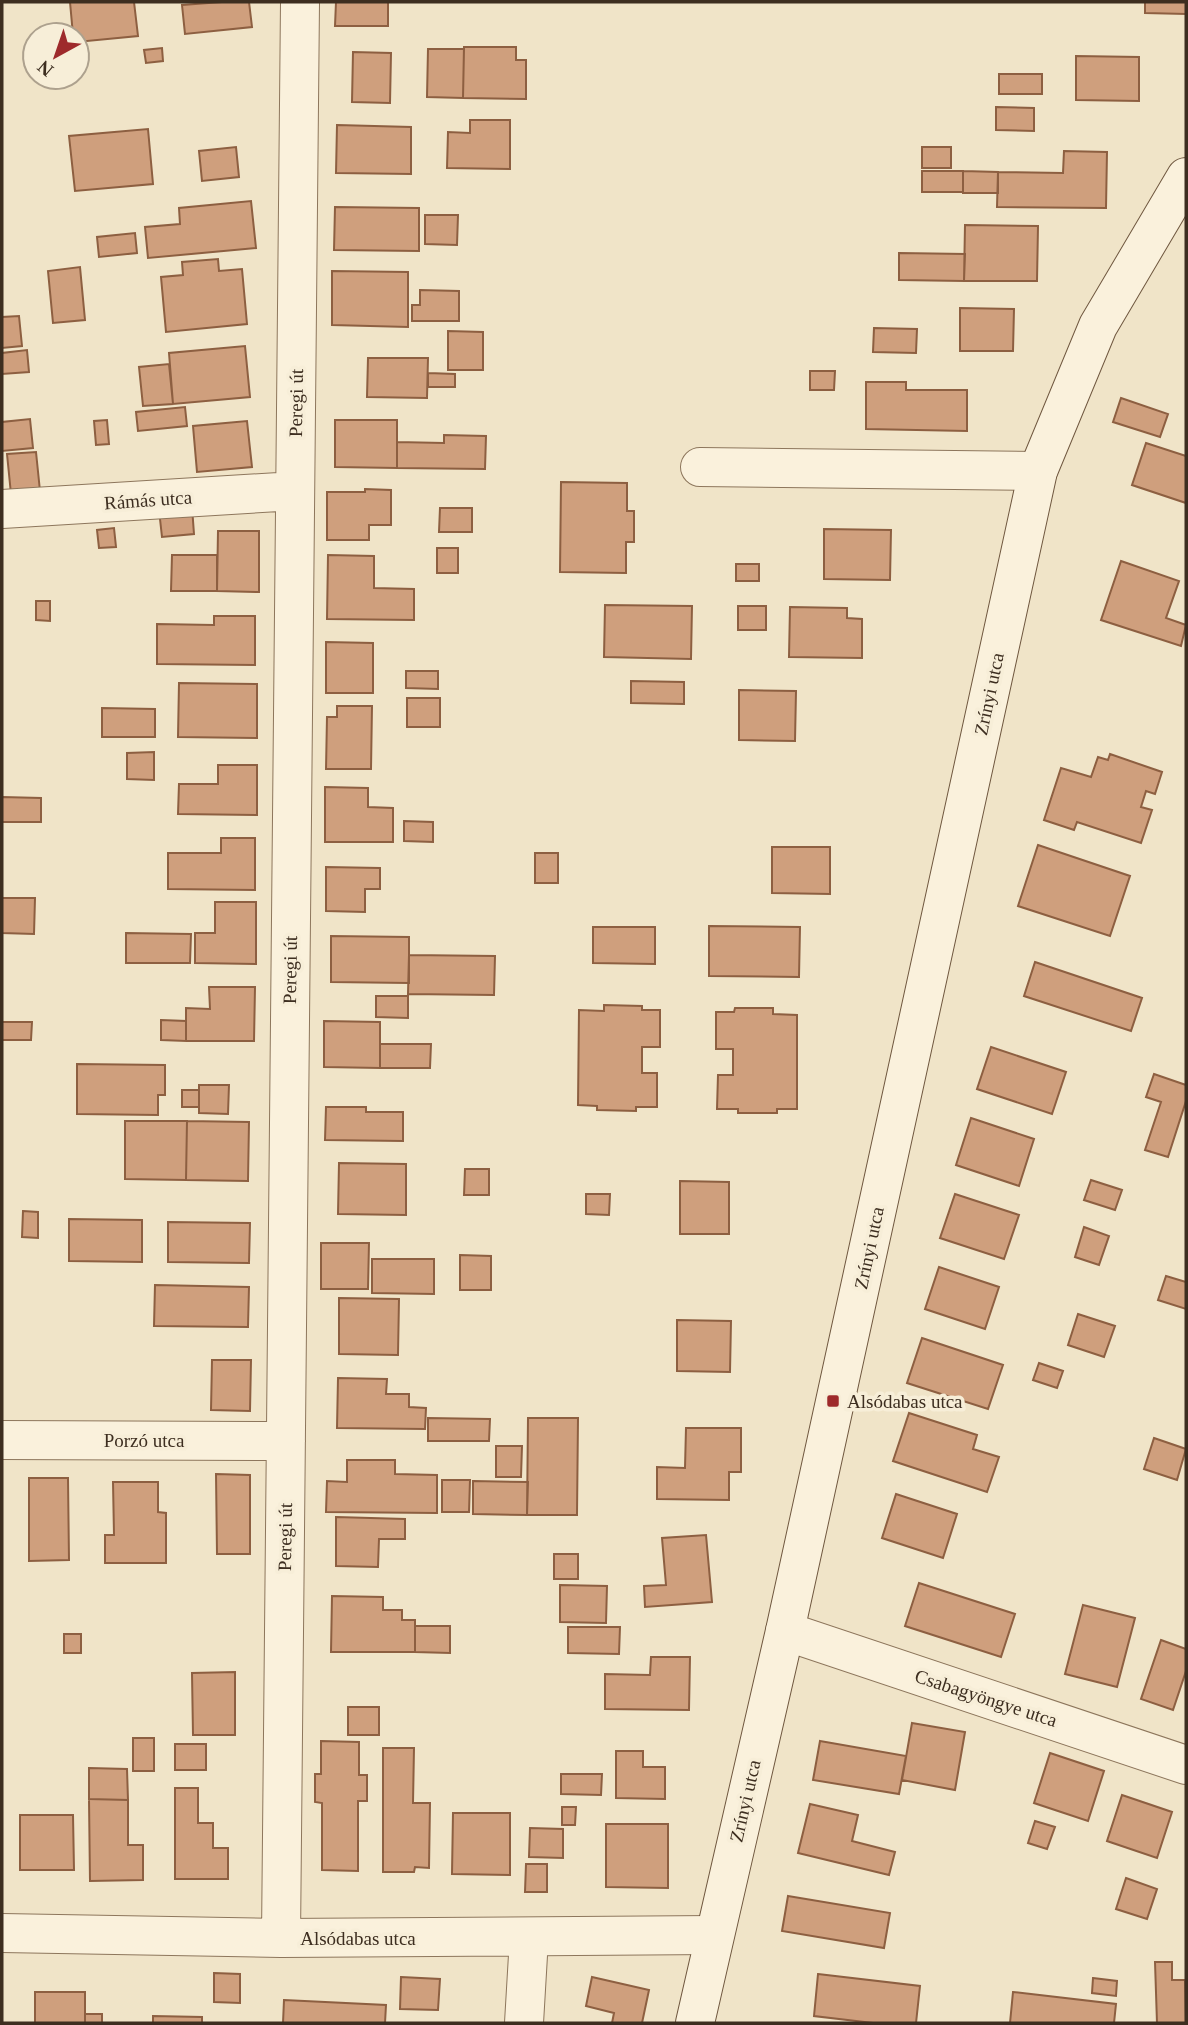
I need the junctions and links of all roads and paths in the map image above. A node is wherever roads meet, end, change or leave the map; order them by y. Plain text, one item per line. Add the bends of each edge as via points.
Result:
1 (300, 2) edge
2 (1186, 177) edge
3 (700, 467) dead end
4 (1038, 471) junction
5 (295, 491) junction
6 (2, 509) edge
7 (2, 1440) edge
8 (286, 1441) junction
9 (785, 1631) junction
10 (1186, 1765) edge
11 (2, 1933) edge
12 (714, 1935) junction
13 (281, 1938) junction
14 (529, 1938) junction
15 (524, 2023) edge
16 (695, 2023) edge

1 - 5 street, Peregi út
2 - 4 street, Zrínyi utca via 1098,326
3 - 4 street
4 - 9 street, Zrínyi utca
5 - 6 street, Rámás utca
5 - 8 street, Peregi út
7 - 8 street, Porzó utca
8 - 13 street, Peregi út
9 - 10 street, Csabagyöngye utca
9 - 12 street, Zrínyi utca
11 - 13 street, Alsódabas utca
12 - 14 street, Alsódabas utca
12 - 16 street, Zrínyi utca
13 - 14 street, Alsódabas utca
14 - 15 street

